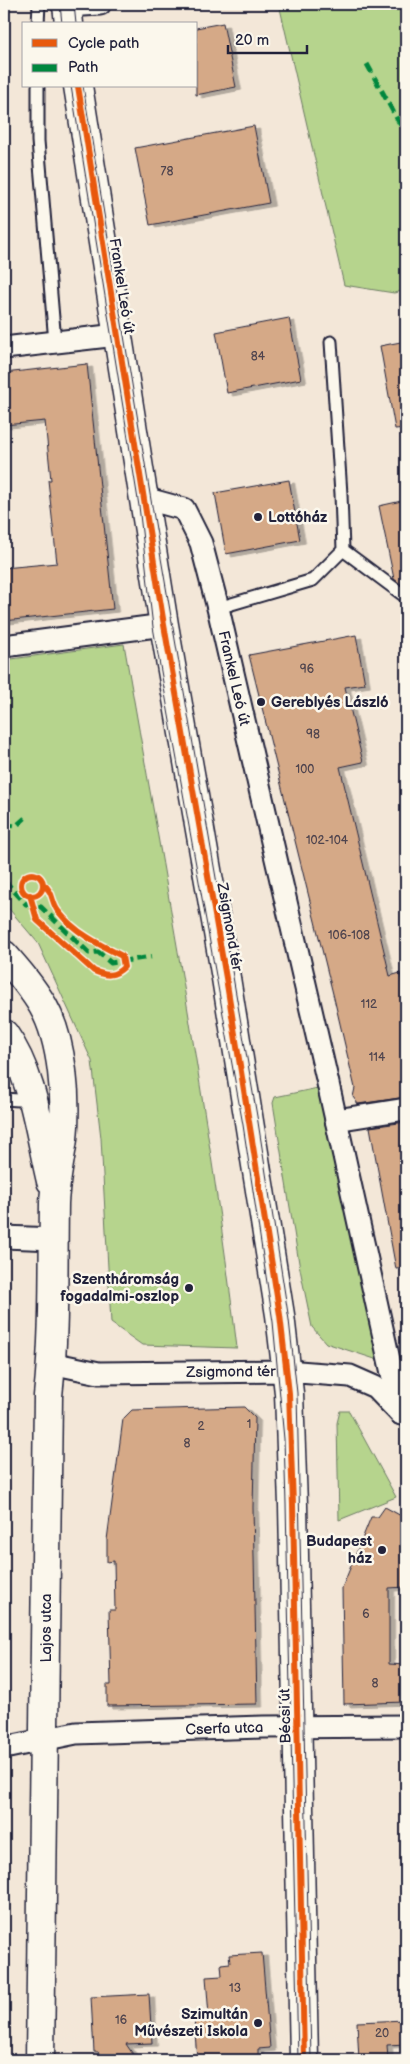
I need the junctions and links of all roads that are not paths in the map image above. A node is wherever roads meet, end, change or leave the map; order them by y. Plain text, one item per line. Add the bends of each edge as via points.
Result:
1 (38, 4) edge
2 (100, 4) edge
3 (66, 9) edge
4 (38, 22) edge
5 (38, 88) edge
6 (78, 88) edge
7 (118, 335) junction
8 (55, 342) junction
9 (331, 342) dead end
10 (4, 348) edge
11 (143, 489) junction
12 (343, 550) junction
13 (406, 597) edge
14 (218, 608) junction
15 (164, 625) junction
16 (4, 646) edge
17 (4, 955) edge
18 (4, 1034) edge
19 (4, 1099) edge
20 (33, 1101) junction
21 (406, 1109) edge
22 (336, 1120) junction
23 (54, 1195) junction
24 (4, 1237) edge
25 (54, 1239) junction
26 (51, 1363) junction
27 (286, 1371) junction
28 (403, 1421) edge
29 (406, 1726) edge
30 (298, 1727) junction
31 (45, 1739) junction
32 (4, 1748) edge
33 (40, 2060) edge
34 (304, 2060) edge

1 - 4 lane
2 - 3 street
5 - 8 lane via 38,141
6 - 7 street, Frankel Leó út
7 - 8 street
7 - 11 street, Frankel Leó út
8 - 10 street
9 - 12 lane
11 - 14 street, Frankel Leó út via 151,500 184,510 201,543
11 - 15 street, Zsigmond tér
12 - 13 lane
12 - 14 lane via 313,580
14 - 22 street, Frankel Leó út
15 - 16 street
15 - 27 street, Zsigmond tér via 227,987 280,1314
17 - 23 street via 44,1007 56,1038 63,1080 63,1137
18 - 20 street via 26,1077
19 - 20 lane
20 - 23 street
21 - 22 street
22 - 28 street
23 - 25 street, Lajos utca
24 - 25 street
25 - 26 street, Lajos utca
26 - 27 street, Zsigmond tér via 99,1373
26 - 31 street, Lajos utca
27 - 28 street via 350,1376 375,1386
27 - 30 street, Bécsi út via 294,1505
29 - 30 street, Cserfa utca
30 - 31 street, Cserfa utca via 76,1733
30 - 34 street, Bécsi út
31 - 32 street, Cserfa utca
31 - 33 street, Lajos utca

